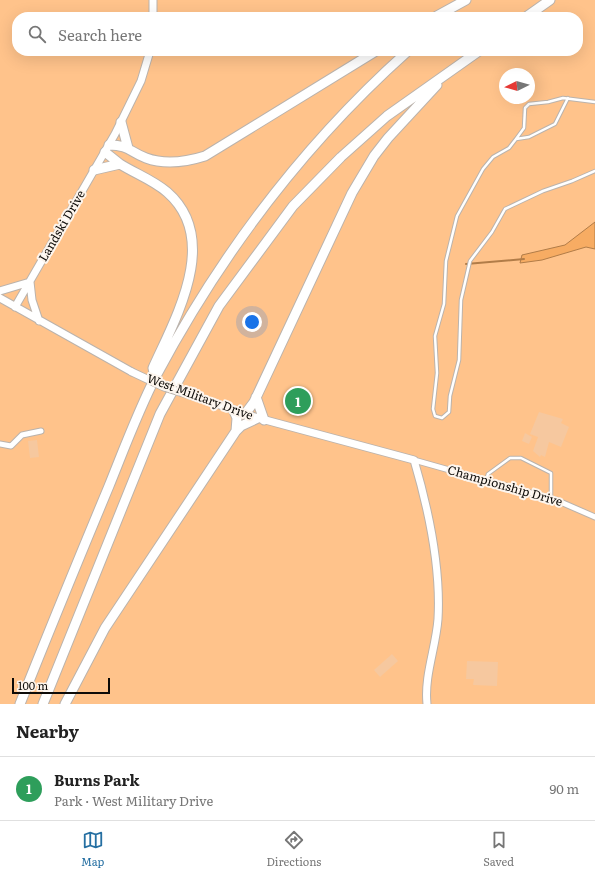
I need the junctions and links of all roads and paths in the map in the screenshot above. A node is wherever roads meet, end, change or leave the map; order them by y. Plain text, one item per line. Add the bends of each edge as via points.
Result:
1 (153, 0) edge
2 (466, 0) edge
3 (550, 0) edge
4 (153, 12) edge
5 (444, 12) edge
6 (452, 12) edge
7 (533, 12) edge
8 (148, 56) edge
9 (368, 56) edge
10 (403, 56) edge
11 (472, 56) edge
12 (448, 73) junction
13 (568, 98) junction
14 (595, 102) edge
15 (121, 122) junction
16 (516, 139) junction
17 (107, 148) junction
18 (128, 148) junction
19 (120, 164) junction
20 (94, 170) junction
21 (595, 171) edge
22 (30, 282) junction
23 (0, 291) edge
24 (0, 298) edge
25 (15, 307) junction
26 (39, 321) junction
27 (155, 377) junction
28 (256, 397) junction
29 (234, 411) junction
30 (245, 414) junction
31 (261, 419) junction
32 (41, 431) dead end
33 (236, 431) junction
34 (0, 444) edge
35 (414, 460) junction
36 (486, 480) junction
37 (552, 499) junction
38 (595, 517) edge
39 (20, 704) edge
40 (43, 704) edge
41 (65, 704) edge
42 (427, 704) edge

1 - 4 street
2 - 5 highway
2 - 6 highway
3 - 7 highway
8 - 15 street, Landski Drive via 141,81
9 - 18 highway via 205,156 169,162 148,158
10 - 27 highway via 354,102 293,169 228,257
11 - 12 highway
12 - 28 highway via 388,138 365,171 352,193
12 - 40 highway via 387,116 293,206 218,306 160,414
13 - 14 lane
13 - 16 lane via 555,124 529,137
13 - 16 lane via 526,105 524,128
15 - 17 street, Landski Drive
15 - 18 highway
16 - 21 lane via 509,148 493,157 483,169 456,222 446,261 444,304 436,327 434,345 436,373 433,413 438,418 449,412 450,396 459,360 461,300 470,261 492,232 505,209 543,190 572,182
17 - 18 highway via 121,145
17 - 19 highway
17 - 20 street, Landski Drive
19 - 20 highway
19 - 27 highway via 166,192 185,214 192,233 191,269 181,306 153,368
20 - 22 street, Landski Drive
22 - 23 street
22 - 25 street, Landski Drive
22 - 26 street via 32,300
24 - 25 street, West Military Drive
25 - 26 street, West Military Drive
26 - 29 street, West Military Drive, bridge via 132,372
27 - 39 highway
28 - 30 highway
28 - 31 highway
29 - 30 street, West Military Drive
29 - 33 highway via 237,418
30 - 31 street, West Military Drive
31 - 33 highway via 241,426
31 - 35 street, West Military Drive
32 - 34 street via 22,435 11,446
33 - 41 highway via 105,628
35 - 36 street, Championship Drive
35 - 42 street via 429,519 438,604
36 - 37 street, Championship Drive
36 - 37 lane via 488,474 510,458 521,458 551,473
37 - 38 street, Championship Drive

